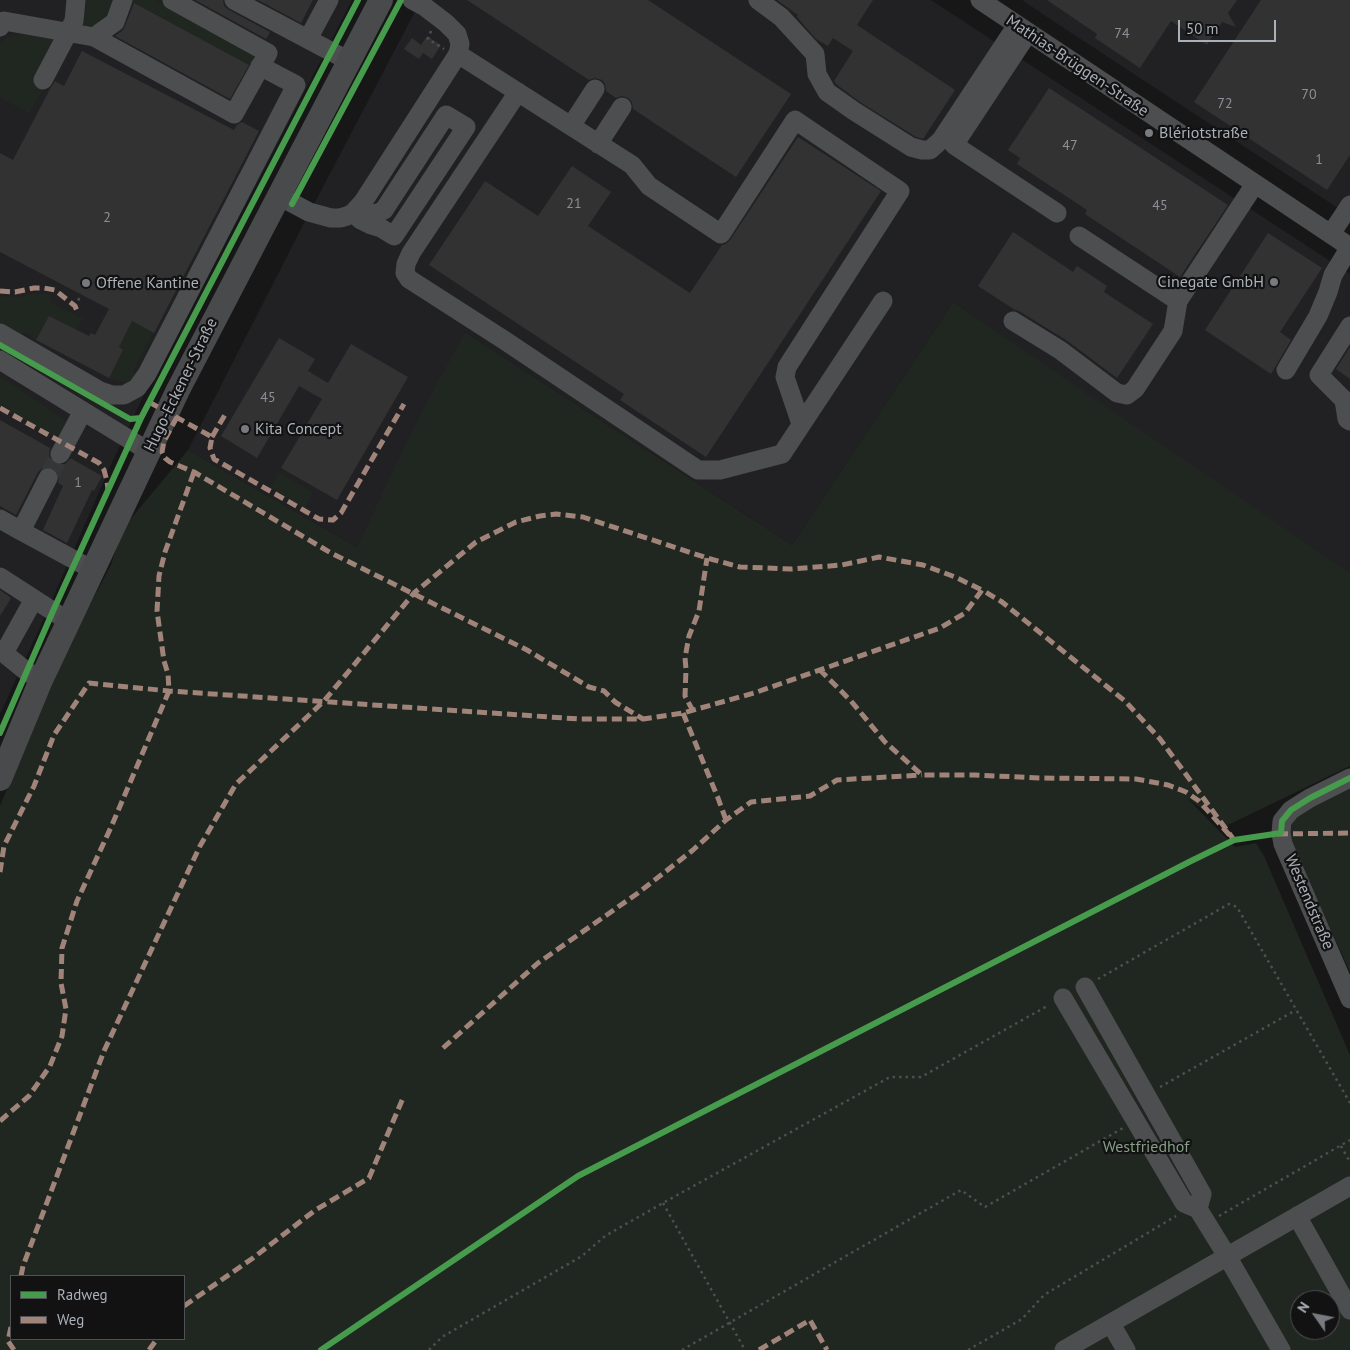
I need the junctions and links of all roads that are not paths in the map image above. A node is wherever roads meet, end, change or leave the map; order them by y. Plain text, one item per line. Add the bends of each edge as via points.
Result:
1 (124, 0) edge
2 (172, 0) edge
3 (234, 0) edge
4 (329, 0) edge
5 (381, 0) edge
6 (412, 0) edge
7 (758, 0) edge
8 (980, 0) edge
9 (72, 2) edge
10 (0, 27) edge
11 (1022, 29) junction
12 (69, 32) junction
13 (94, 37) junction
14 (308, 39) junction
15 (457, 55) junction
16 (349, 62) junction
17 (260, 66) junction
18 (43, 80) dead end
19 (594, 89) dead end
20 (518, 92) junction
21 (622, 107) dead end
22 (571, 126) junction
23 (598, 144) junction
24 (1255, 184) junction
25 (279, 196) junction
26 (1350, 205) edge
27 (356, 210) junction
28 (1056, 213) dead end
29 (1331, 234) junction
30 (1079, 236) dead end
31 (1350, 247) edge
32 (883, 301) dead end
33 (1178, 301) junction
34 (1013, 321) dead end
35 (1350, 326) edge
36 (0, 333) edge
37 (1, 362) edge
38 (1286, 370) dead end
39 (83, 411) junction
40 (1350, 421) edge
41 (801, 424) junction
42 (148, 451) junction
43 (60, 454) tunnel mouth
44 (48, 478) tunnel mouth
45 (0, 519) edge
46 (21, 531) junction
47 (93, 570) junction
48 (0, 577) edge
49 (34, 599) junction
50 (68, 622) junction
51 (2, 651) edge
52 (41, 680) junction
53 (1350, 778) edge
54 (0, 779) edge
55 (1085, 987) road end
56 (1063, 998) road end
57 (1350, 998) edge
58 (1350, 1186) edge
59 (1199, 1213) junction
60 (1297, 1216) junction
61 (1227, 1256) junction
62 (1350, 1310) edge
63 (1111, 1324) junction
64 (1064, 1350) edge
65 (1126, 1350) edge
66 (1281, 1350) edge

1 - 13 street via 115,22
2 - 17 street via 268,52
3 - 14 street
4 - 14 street
5 - 16 main road, Hugo-Eckener-Straße
6 - 15 street via 457,34 460,44
7 - 11 street via 781,17 815,54 817,74 827,92 910,147 922,150 930,150 941,140
8 - 11 street, Mathias-Brüggen-Straße
9 - 12 street via 74,21
10 - 12 street via 4,21
11 - 24 street, Mathias-Brüggen-Straße
11 - 28 street via 954,144
12 - 13 street
12 - 18 street
13 - 17 street via 234,114
14 - 16 street
15 - 20 street
15 - 27 street
16 - 25 main road, Hugo-Eckener-Straße
17 - 36 street via 296,85 137,388 124,395 100,391
19 - 22 street
20 - 22 street
20 - 41 street via 411,253 405,273 409,279 698,470 720,470 782,454
21 - 23 street
22 - 23 street
23 - 41 street via 632,165 649,186 721,234 795,120 900,191 786,367 785,377
24 - 29 street, Mathias-Brüggen-Straße
24 - 33 street
25 - 27 street via 331,218 340,218
25 - 42 main road, Hugo-Eckener-Straße
26 - 29 street
27 - 27 street via 371,225 394,236 466,127 446,115 384,210 376,214
29 - 31 street, Mathias-Brüggen-Straße
30 - 33 street
31 - 38 street via 1333,275 1318,316
32 - 41 street
33 - 34 street via 1173,331 1135,389 1127,395 1117,393 1060,350
35 - 40 street via 1319,375 1344,400
37 - 39 street
39 - 42 street
39 - 43 street
42 - 47 main road, Hugo-Eckener-Straße
44 - 46 street
45 - 46 street
46 - 47 street
47 - 50 main road, Hugo-Eckener-Straße
48 - 49 street
49 - 50 street
49 - 51 street
50 - 52 main road, Hugo-Eckener-Straße
51 - 52 street
52 - 54 main road, Hugo-Eckener-Straße
53 - 57 street, Westendstraße via 1291,810 1282,821 1281,833
55 - 59 street via 1202,1194
56 - 59 street via 1184,1203
58 - 60 street
59 - 61 street
60 - 61 street
60 - 62 street
61 - 63 street
61 - 66 street
63 - 64 street
63 - 65 street

